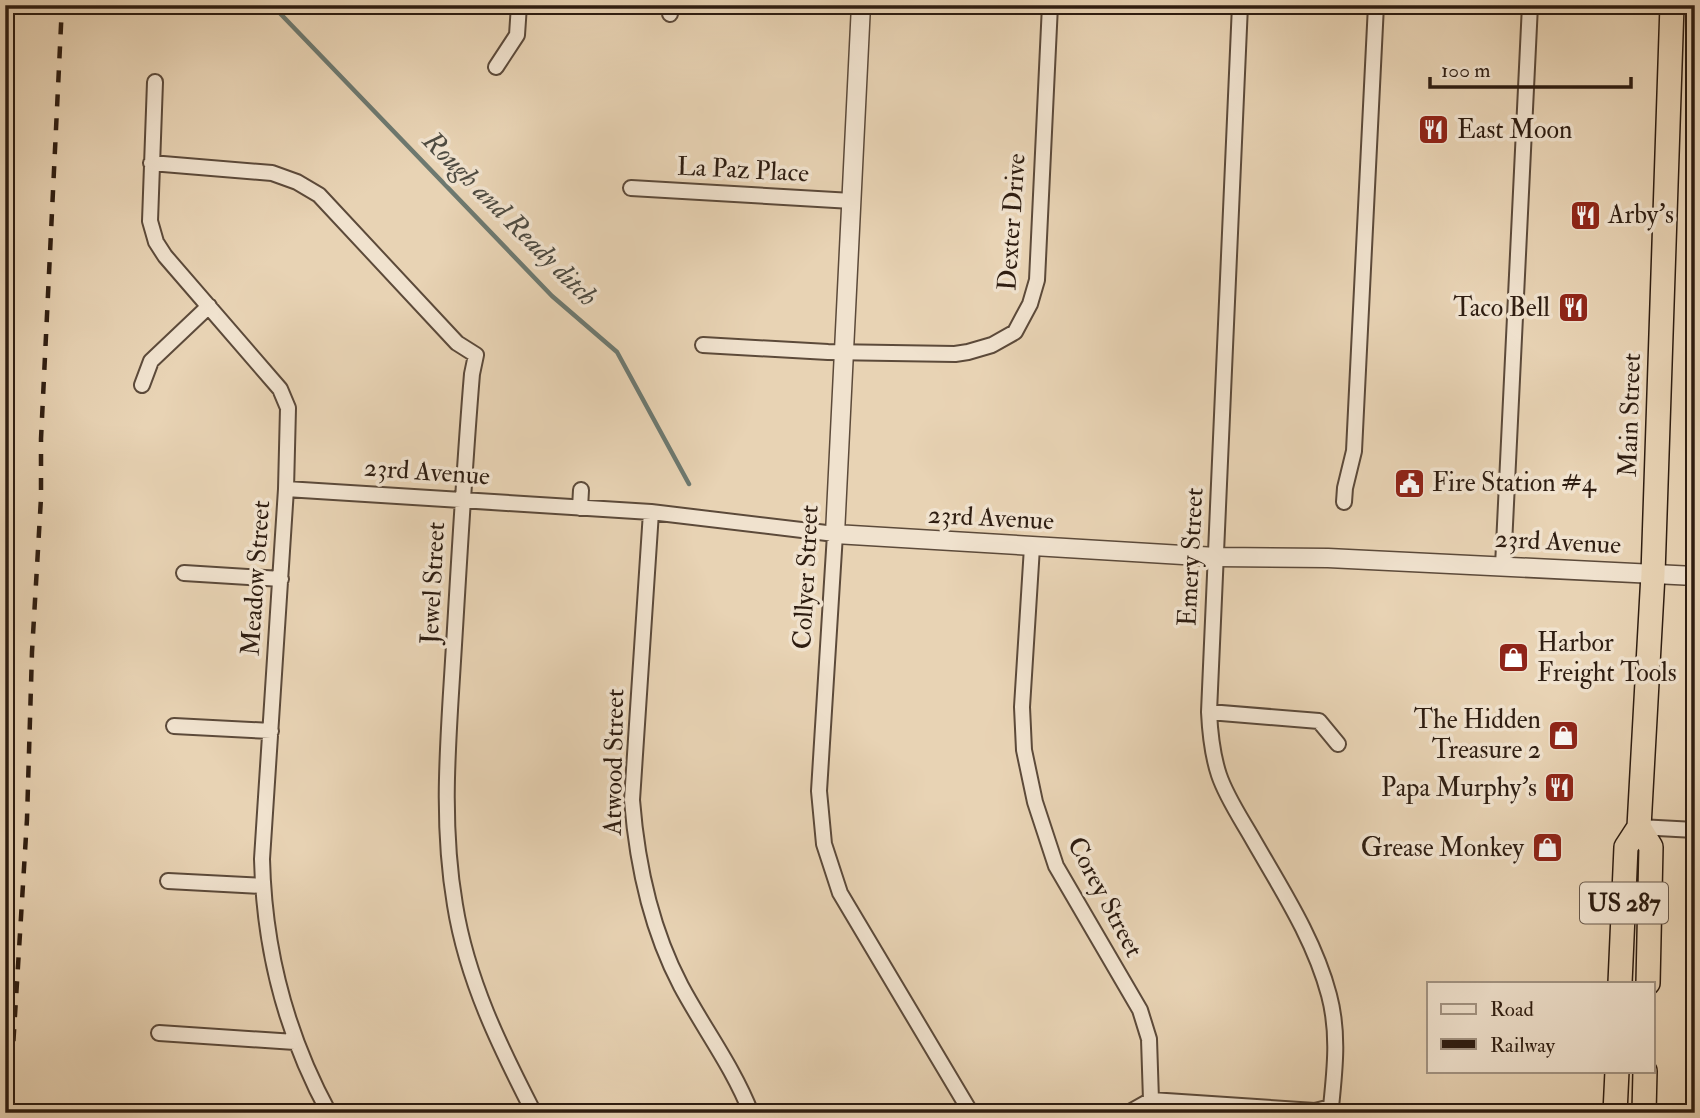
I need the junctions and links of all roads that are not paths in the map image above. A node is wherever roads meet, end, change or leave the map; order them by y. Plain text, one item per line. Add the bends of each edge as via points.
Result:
1 (519, 5) edge
2 (861, 5) edge
3 (1050, 5) edge
4 (1240, 5) edge
5 (1376, 5) edge
6 (1530, 5) edge
7 (1672, 5) edge
8 (496, 68) dead end
9 (155, 82) dead end
10 (151, 163) junction
11 (631, 188) dead end
12 (852, 201) junction
13 (209, 306) junction
14 (703, 345) dead end
15 (845, 351) junction
16 (142, 385) dead end
17 (286, 489) junction
18 (581, 490) dead end
19 (463, 501) junction
20 (1344, 502) dead end
21 (580, 508) junction
22 (651, 512) junction
23 (835, 534) junction
24 (1032, 547) junction
25 (1216, 557) junction
26 (1503, 566) junction
27 (184, 573) dead end
28 (1653, 574) junction
29 (1695, 576) edge
30 (281, 579) junction
31 (1209, 712) junction
32 (174, 726) dead end
33 (271, 731) junction
34 (1338, 744) dead end
35 (1639, 827) junction
36 (1695, 830) edge
37 (168, 881) dead end
38 (263, 886) junction
39 (1620, 982) edge
40 (1648, 982) edge
41 (159, 1033) dead end
42 (295, 1042) junction
43 (1617, 1072) edge
44 (1646, 1072) edge
45 (1151, 1100) junction
46 (329, 1113) edge
47 (534, 1113) edge
48 (751, 1113) edge
49 (971, 1113) edge
50 (1128, 1113) edge
51 (1615, 1113) edge
52 (1644, 1113) edge

1 - 8 street via 517,35
2 - 12 street, Collyer Street
3 - 15 street, Dexter Drive via 1037,280 1017,329 992,345 955,354
4 - 25 street, Emery Street
5 - 20 street via 1354,451
6 - 26 street
7 - 28 highway, Main Street / US 287
9 - 10 street, Meadow Street
10 - 13 street, Meadow Street via 149,221 156,242
10 - 19 street, Jewel Street via 272,173 297,182 319,195 457,343 476,355
11 - 12 street, La Paz Place
12 - 15 street, Collyer Street
13 - 16 street via 151,361
13 - 17 street, Meadow Street via 280,389 288,408
14 - 15 street, Dexter Drive
15 - 23 street, Collyer Street
17 - 19 street, 23rd Avenue
17 - 30 street, Meadow Street
18 - 21 street
19 - 21 street, 23rd Avenue
19 - 47 street, Jewel Street via 445,797 447,844 455,907 470,968 491,1028
21 - 22 street, 23rd Avenue
22 - 23 street, 23rd Avenue
22 - 48 street, Atwood Street via 632,800 635,844 649,904 669,959 741,1086
23 - 24 street, 23rd Avenue
23 - 49 street, Collyer Street via 819,791 824,844 840,893
24 - 25 street, 23rd Avenue
24 - 45 street, Corey Street via 1022,707 1024,750 1035,802 1056,866 1140,1010 1149,1039
25 - 26 street, 23rd Avenue
25 - 31 street, Emery Street
26 - 28 street, 23rd Avenue
27 - 30 street
28 - 29 street, 23rd Avenue
28 - 35 highway, Main Street / US 287
30 - 33 street, Meadow Street
31 - 34 street via 1319,721
31 - 45 street, Emery Street via 1219,775 1317,957 1335,1027 1331,1107 1315,1111
32 - 33 street
33 - 38 street, Meadow Street
35 - 36 street
35 - 39 highway, Main Street / US 287 via 1626,846
35 - 40 highway, Main Street / US 287 via 1651,847
37 - 38 street
38 - 42 street, Meadow Street via 268,939
41 - 42 street
42 - 46 street, Meadow Street
43 - 51 highway
44 - 52 highway
45 - 50 street

